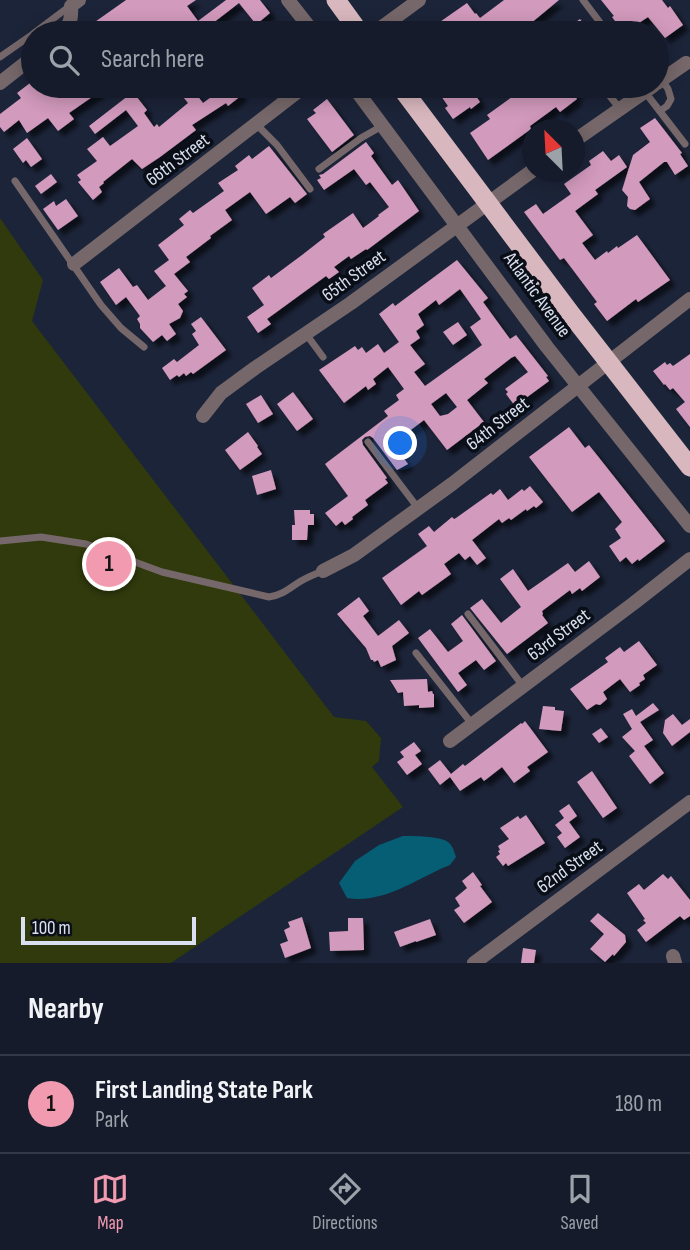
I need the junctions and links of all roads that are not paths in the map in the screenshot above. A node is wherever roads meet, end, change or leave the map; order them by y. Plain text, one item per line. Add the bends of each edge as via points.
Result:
1 (288, 0) edge
2 (335, 0) edge
3 (419, 0) edge
4 (583, 0) edge
5 (75, 3) edge
6 (51, 21) edge
7 (70, 21) edge
8 (305, 21) edge
9 (351, 21) edge
10 (390, 21) edge
11 (599, 21) edge
12 (21, 43) edge
13 (0, 57) edge
14 (686, 63) dead end
15 (21, 66) edge
16 (669, 75) edge
17 (0, 83) edge
18 (669, 92) edge
19 (290, 98) edge
20 (362, 98) edge
21 (409, 98) edge
22 (612, 98) edge
23 (636, 98) edge
24 (657, 98) edge
25 (620, 109) junction
26 (660, 111) junction
27 (256, 124) junction
28 (383, 126) junction
29 (585, 134) edge
30 (685, 144) dead end
31 (319, 169) dead end
32 (522, 179) edge
33 (15, 181) dead end
34 (310, 189) dead end
35 (488, 203) junction
36 (457, 225) junction
37 (74, 264) junction
38 (690, 299) edge
39 (306, 334) junction
40 (144, 347) dead end
41 (323, 357) dead end
42 (608, 362) junction
43 (578, 387) junction
44 (203, 416) dead end
45 (368, 442) dead end
46 (690, 467) edge
47 (418, 509) junction
48 (690, 526) edge
49 (0, 541) edge
50 (690, 559) edge
51 (323, 571) joint
52 (468, 614) dead end
53 (416, 653) dead end
54 (523, 686) junction
55 (472, 724) junction
56 (450, 741) dead end
57 (690, 802) edge
58 (474, 963) edge

1 - 8 street
2 - 9 highway
3 - 10 street
4 - 11 lane
5 - 6 lane
5 - 7 street
12 - 13 lane
14 - 16 street
15 - 17 street
18 - 26 lane via 671,99
19 - 27 street, 66th Street
20 - 28 street, Atlantic Avenue
21 - 35 highway, Atlantic Avenue
22 - 25 lane
23 - 25 street
24 - 26 lane
25 - 29 street
26 - 30 lane
27 - 34 lane
27 - 37 street, 66th Street
28 - 31 lane
28 - 36 street, Atlantic Avenue
32 - 35 street, 65th Street
33 - 37 lane
35 - 36 street, 65th Street
35 - 42 highway, Atlantic Avenue
36 - 39 street, 65th Street
36 - 43 street, Atlantic Avenue
37 - 40 lane via 101,305
38 - 42 street, 64th Street
39 - 41 lane
39 - 44 street, 65th Street via 222,393
42 - 43 street, 64th Street
42 - 46 highway, Atlantic Avenue
43 - 47 street, 64th Street
43 - 48 street, Atlantic Avenue
45 - 47 lane
47 - 51 street, 64th Street via 354,555
49 - 51 lane via 41,537 86,544 162,572 265,596 279,595
50 - 54 street, 63rd Street
52 - 54 lane
53 - 55 lane
54 - 55 street, 63rd Street
55 - 56 street, 63rd Street
57 - 58 street, 62nd Street

